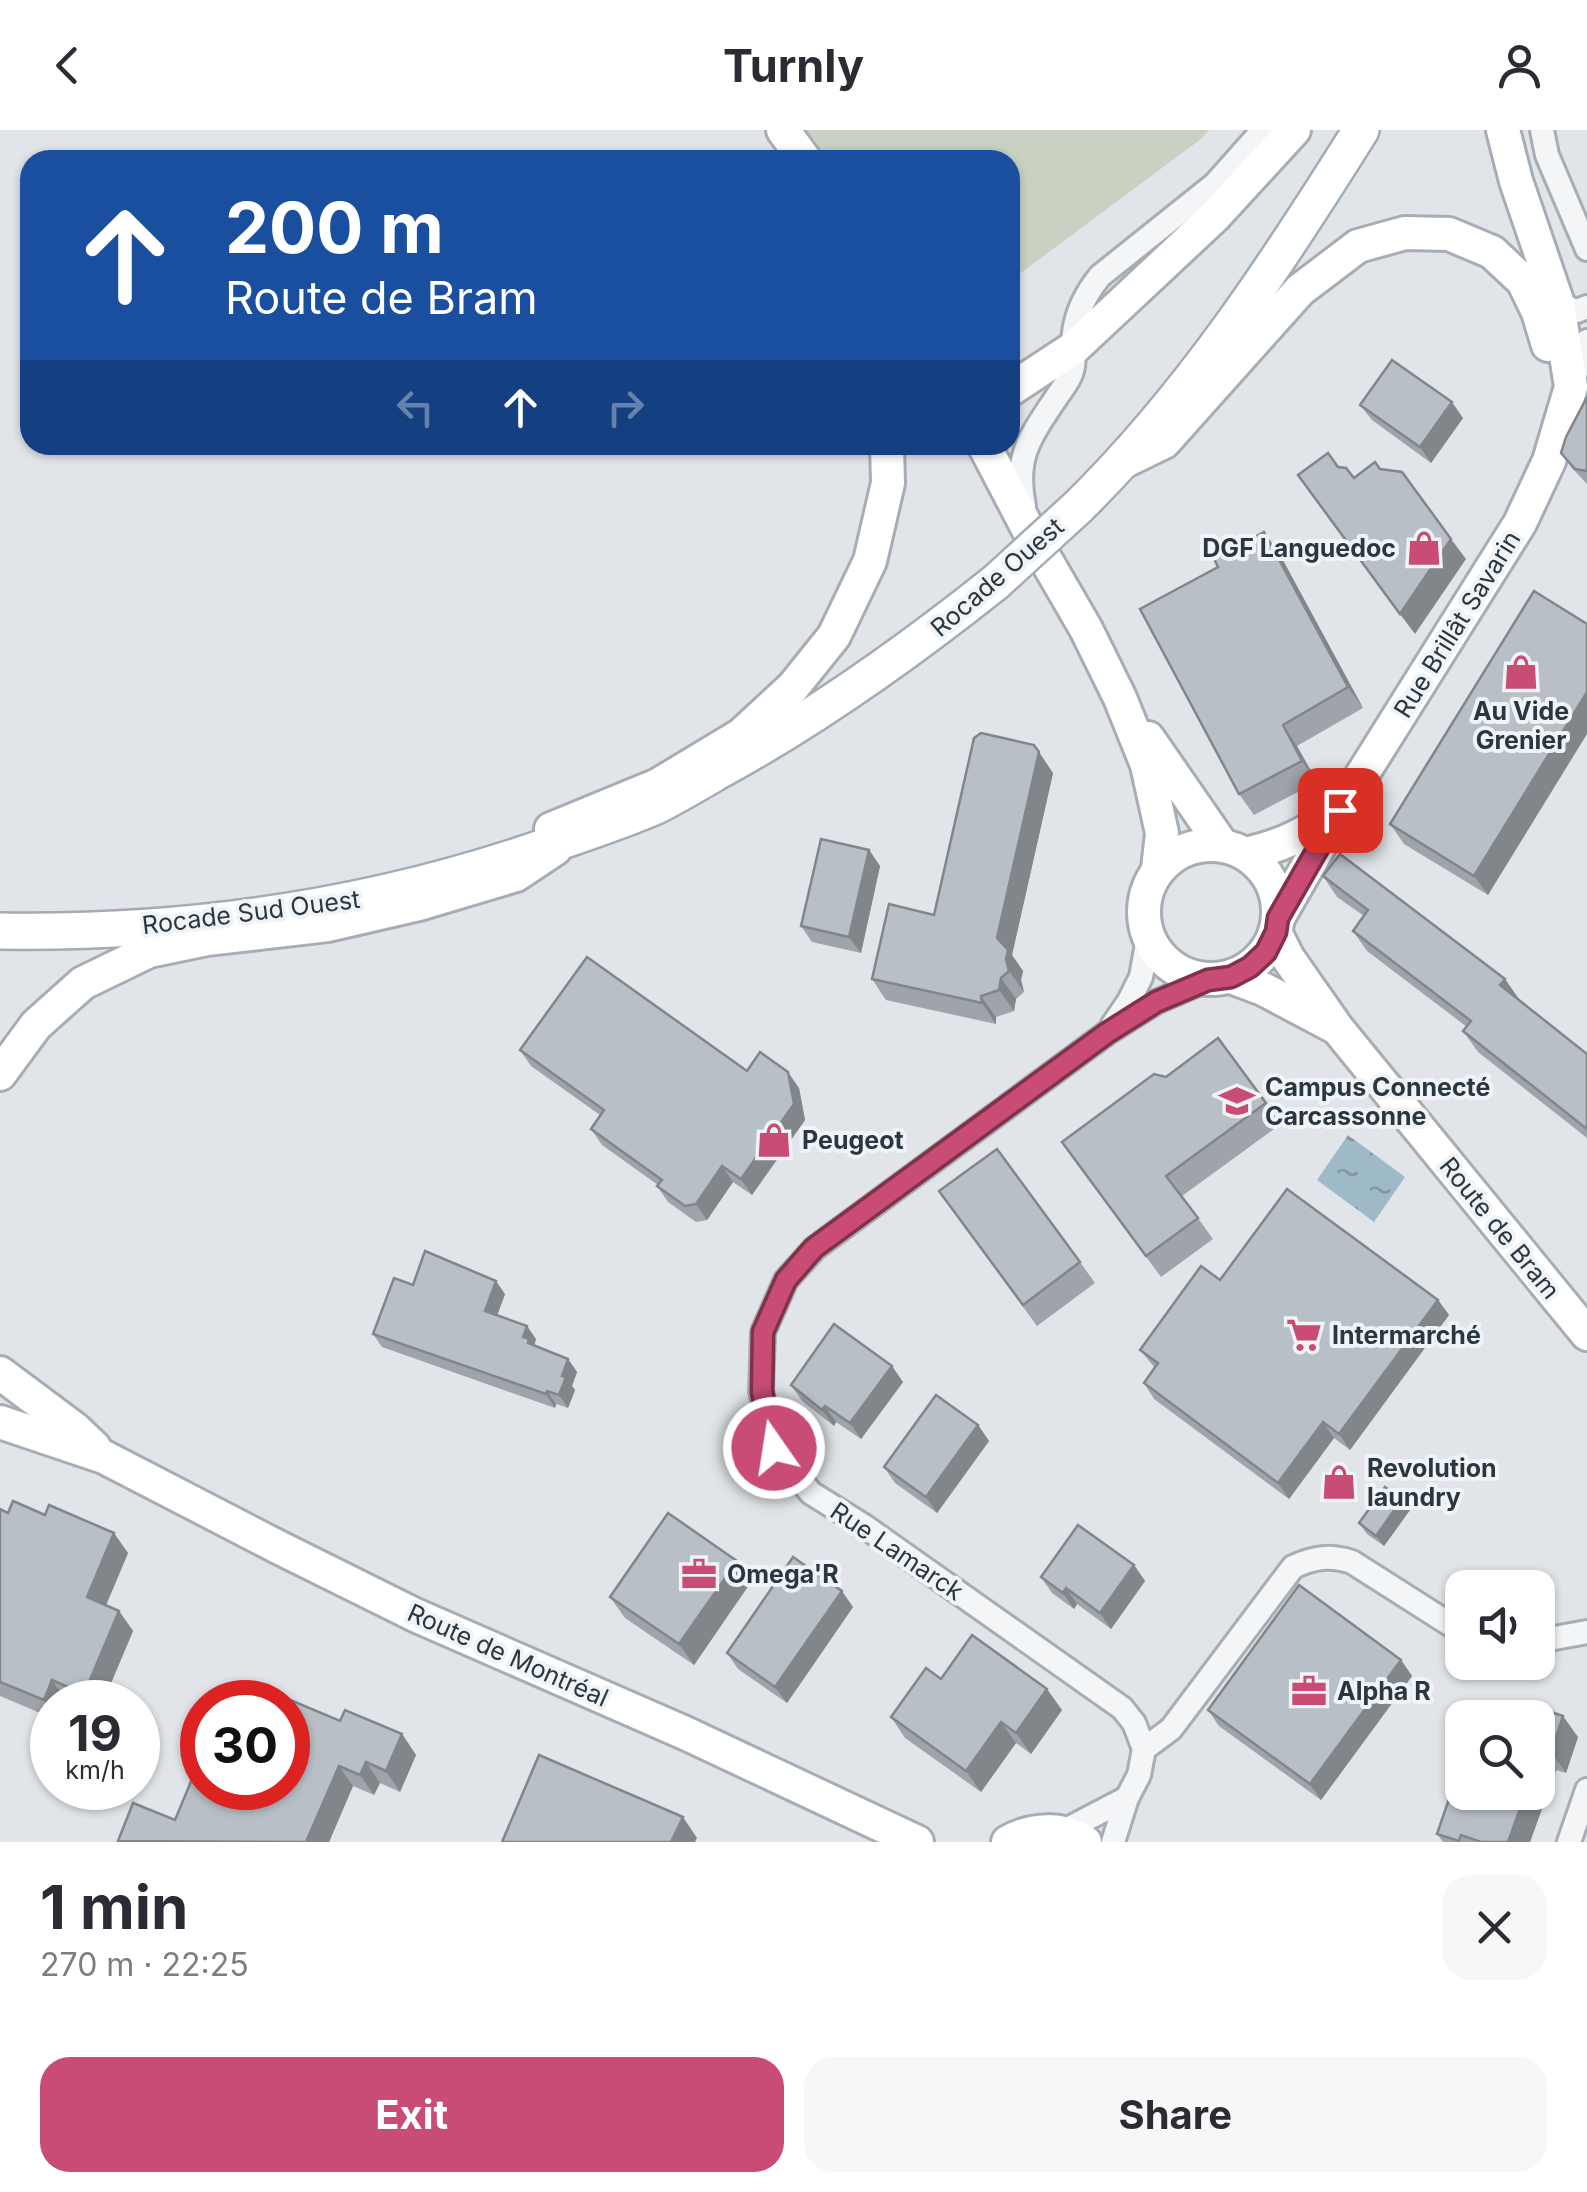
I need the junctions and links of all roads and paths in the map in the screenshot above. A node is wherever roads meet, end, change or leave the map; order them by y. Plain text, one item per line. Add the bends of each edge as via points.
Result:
1 (780, 130) edge
2 (1263, 130) edge
3 (1294, 130) edge
4 (1361, 130) edge
5 (1504, 130) edge
6 (1542, 130) edge
7 (797, 150) edge
8 (1587, 249) edge
9 (1572, 305) edge
10 (1587, 341) edge
11 (1075, 347) junction
12 (1020, 383) edge
13 (1571, 387) junction
14 (1558, 431) junction
15 (887, 455) edge
16 (989, 455) edge
17 (1125, 461) junction
18 (1028, 529) junction
19 (1120, 698) junction
20 (1340, 810) junction
21 (574, 837) junction
22 (1234, 850) junction
23 (497, 864) joint
24 (1158, 869) junction
25 (385, 894) junction
26 (1277, 925) junction
27 (0, 931) edge
28 (1148, 938) junction
29 (1219, 978) junction
30 (1337, 1028) junction
31 (1107, 1033) junction
32 (0, 1074) edge
33 (1587, 1334) edge
34 (0, 1372) edge
35 (0, 1422) edge
36 (104, 1456) junction
37 (1445, 1621) edge
38 (1587, 1632) edge
39 (1555, 1638) edge
40 (1144, 1749) junction
41 (1587, 1790) edge
42 (1127, 1798) junction
43 (1074, 1837) edge
44 (917, 1842) edge
45 (1008, 1842) edge
46 (1112, 1842) edge
47 (1569, 1842) edge

1 - 7 main road
2 - 11 street via 1215,184 1100,276 1086,293
3 - 11 main road via 1215,216
4 - 17 main road, Rocade Ouest via 1267,277
5 - 9 main road via 1516,181
6 - 8 street
9 - 13 main road
10 - 13 street
11 - 12 main road
11 - 18 street via 1072,373 1021,462
13 - 14 main road, Rue Brillât Savarin
14 - 17 main road via 1553,362 1523,281 1492,252 1448,234 1405,233 1358,246 1300,290 1164,442
14 - 20 main road, Rue Brillât Savarin via 1520,523
15 - 25 main road via 888,483 870,561 834,636 742,735 658,785
16 - 18 main road, Route de Bram
17 - 21 main road, Rocade Ouest, bridge via 996,582 814,716 656,805
18 - 19 main road, Route de Bram
19 - 22 main road, Route de Bram
19 - 24 main road, Route de Bram via 1147,765 1162,833
20 - 22 main road, Rue Brillât Savarin via 1272,848
20 - 26 main road, Rue Brillât Savarin
21 - 23 main road, Rocade Ouest
21 - 32 main road via 516,876 419,904 328,925 149,951 82,983 36,1024
22 - 24 main road via 1187,849
22 - 26 main road, Route de Bram via 1271,882
23 - 25 main road, Rocade Sud Ouest
24 - 28 main road, Route de Bram via 1144,902
25 - 27 main road, Rocade Sud Ouest via 182,925
26 - 29 main road via 1266,952 1250,967
26 - 30 main road, Route de Bram via 1288,958
28 - 29 main road, Route de Bram via 1172,968
28 - 31 street, Rue Lamarck via 1141,977
29 - 30 main road, Route de Bram via 1263,989
29 - 31 street, Rue Lamarck via 1156,1002
30 - 33 main road, Route de Bram
31 - 40 street, Rue Lamarck via 814,1248 786,1280 763,1332 762,1392 774,1448 811,1493 1122,1708
34 - 36 main road, Route de Montréal
35 - 36 main road, Route de Montréal
36 - 44 main road, Route de Montréal via 415,1614
37 - 40 street via 1352,1562 1307,1560 1293,1567 1170,1729
38 - 39 street
40 - 42 street
41 - 47 street
42 - 43 street
42 - 46 street
43 - 45 main road via 1041,1830

